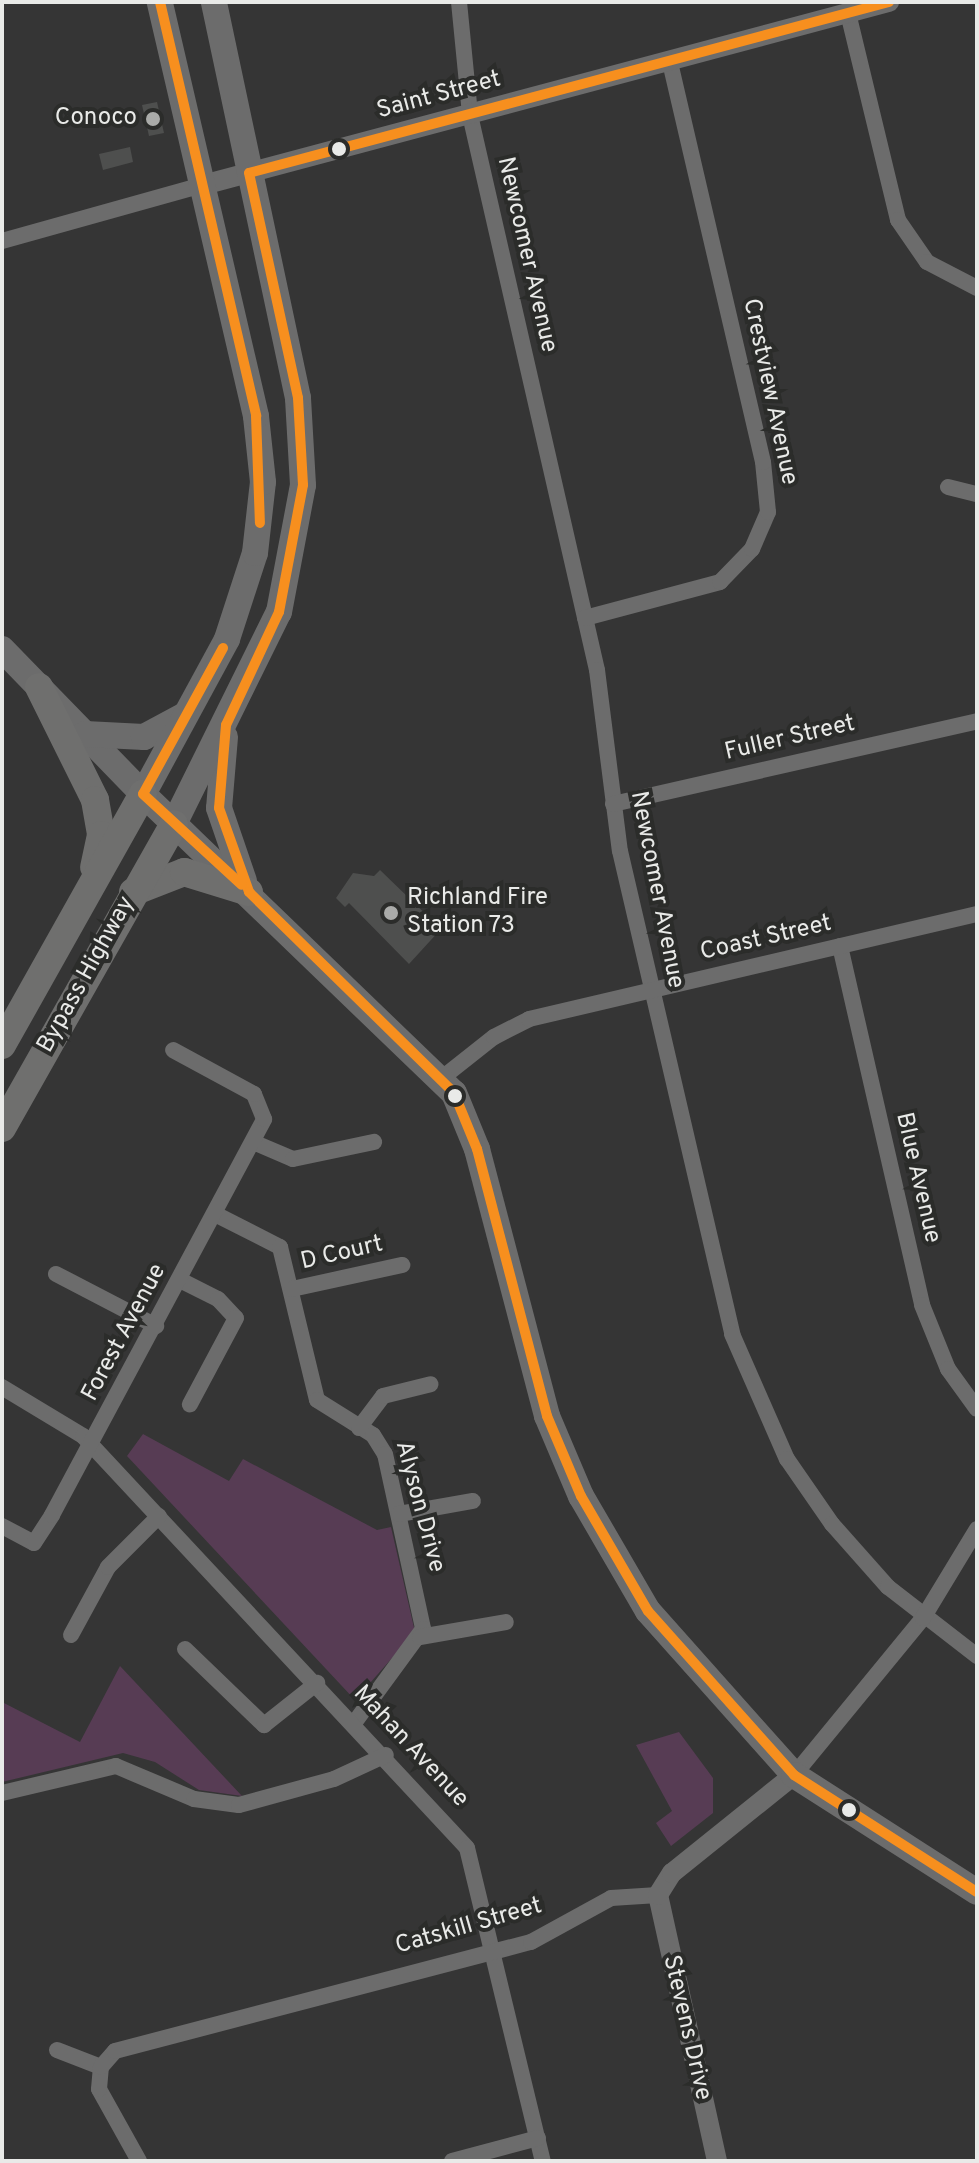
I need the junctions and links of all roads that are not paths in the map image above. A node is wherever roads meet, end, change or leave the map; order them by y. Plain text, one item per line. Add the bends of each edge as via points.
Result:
1 (160, 2) edge
2 (214, 2) edge
3 (459, 2) edge
4 (889, 2) edge
5 (848, 13) junction
6 (670, 61) junction
7 (470, 115) junction
8 (249, 173) junction
9 (203, 185) junction
10 (2, 241) edge
11 (977, 288) edge
12 (948, 487) dead end
13 (977, 494) edge
14 (585, 618) junction
15 (2, 649) edge
16 (39, 687) junction
17 (188, 713) junction
18 (977, 721) edge
19 (226, 725) junction
20 (85, 734) junction
21 (143, 794) junction
22 (613, 804) junction
23 (174, 824) junction
24 (89, 892) junction
25 (133, 892) junction
26 (249, 892) junction
27 (977, 914) edge
28 (840, 946) junction
29 (651, 990) junction
30 (2, 1045) edge
31 (173, 1050) dead end
32 (442, 1078) junction
33 (2, 1128) edge
34 (253, 1142) junction
35 (374, 1142) dead end
36 (215, 1214) junction
37 (402, 1265) dead end
38 (56, 1274) dead end
39 (180, 1280) junction
40 (292, 1289) junction
41 (156, 1326) junction
42 (431, 1384) dead end
43 (2, 1387) edge
44 (190, 1404) dead end
45 (977, 1409) edge
46 (359, 1428) junction
47 (93, 1446) junction
48 (473, 1501) dead end
49 (399, 1514) junction
50 (159, 1516) junction
51 (2, 1526) edge
52 (977, 1529) edge
53 (923, 1618) junction
54 (506, 1622) dead end
55 (71, 1635) dead end
56 (420, 1637) junction
57 (185, 1649) dead end
58 (977, 1656) edge
59 (317, 1683) junction
60 (355, 1722) junction
61 (386, 1755) junction
62 (794, 1775) junction
63 (2, 1793) edge
64 (977, 1892) edge
65 (658, 1895) junction
66 (495, 1951) junction
67 (57, 2050) dead end
68 (101, 2067) junction
69 (538, 2138) junction
70 (139, 2161) edge
71 (452, 2161) edge
72 (543, 2161) edge
73 (717, 2161) edge

1 - 9 main road
2 - 8 main road
3 - 7 street, Newcomer Avenue
4 - 5 street, Saint Street
5 - 6 street, Saint Street
5 - 11 street via 898,220 927,262
6 - 7 street, Saint Street
6 - 14 street, Crestview Avenue via 763,462 768,512 752,549 720,582
7 - 8 street, Saint Street
7 - 14 street, Newcomer Avenue
8 - 9 street, Saint Street
8 - 19 main road via 298,398 303,485 279,612
9 - 10 street, Saint Street
9 - 17 main road via 256,416 263,482 260,528 240,605
12 - 13 street
14 - 22 street, Newcomer Avenue
15 - 16 main road
16 - 20 main road
16 - 24 highway via 95,800 101,835
17 - 20 main road via 144,737
17 - 21 main road
18 - 22 street, Fuller Street
19 - 23 main road
19 - 26 main road via 219,808
20 - 21 main road
21 - 23 main road
21 - 24 highway, Bypass Highway
22 - 29 street, Newcomer Avenue
23 - 25 highway, Bypass Highway
23 - 26 main road
24 - 30 highway, Bypass Highway
25 - 26 highway via 184,872
25 - 33 highway, Bypass Highway
26 - 32 main road
27 - 28 street, Coast Street
28 - 29 street, Coast Street
28 - 45 street, Blue Avenue via 922,1305 948,1369
29 - 32 street, Coast Street via 511,1026
29 - 53 street, Newcomer Avenue via 720,1293 749,1380 787,1459 832,1524
31 - 34 street, Forest Avenue via 258,1098 264,1116
32 - 62 main road via 477,1149 536,1383 581,1496 648,1611
34 - 35 street via 293,1159
34 - 36 street, Forest Avenue
36 - 39 street, Forest Avenue
36 - 40 street, Alyson Drive via 280,1247
37 - 40 street, D Court
38 - 41 street
39 - 41 street, Forest Avenue
39 - 44 street via 218,1299 236,1318
40 - 46 street, Alyson Drive via 317,1400
41 - 47 street, Forest Avenue
42 - 46 street via 383,1396
43 - 47 street, Mahan Avenue via 66,1422
46 - 49 street, Alyson Drive via 380,1442
47 - 50 street, Mahan Avenue
47 - 51 street, Forest Avenue via 34,1543
48 - 49 street
49 - 56 street, Alyson Drive via 421,1612
50 - 55 street via 108,1567
50 - 59 street, Mahan Avenue
52 - 53 street
53 - 58 street, Newcomer Avenue
53 - 62 street
54 - 56 street
56 - 60 street
57 - 59 street via 264,1725
59 - 60 street, Mahan Avenue
60 - 61 street, Mahan Avenue
61 - 63 street via 334,1779 229,1806 194,1799 116,1766
61 - 66 street, Mahan Avenue via 467,1848
62 - 64 main road
62 - 65 street via 672,1873
65 - 66 street, Catskill Street via 611,1898 542,1938
65 - 73 street, Stevens Drive
66 - 68 street, Catskill Street via 122,2047
66 - 69 street, Mahan Avenue
67 - 68 street
68 - 70 street via 102,2099
69 - 71 street
69 - 72 street, Mahan Avenue

